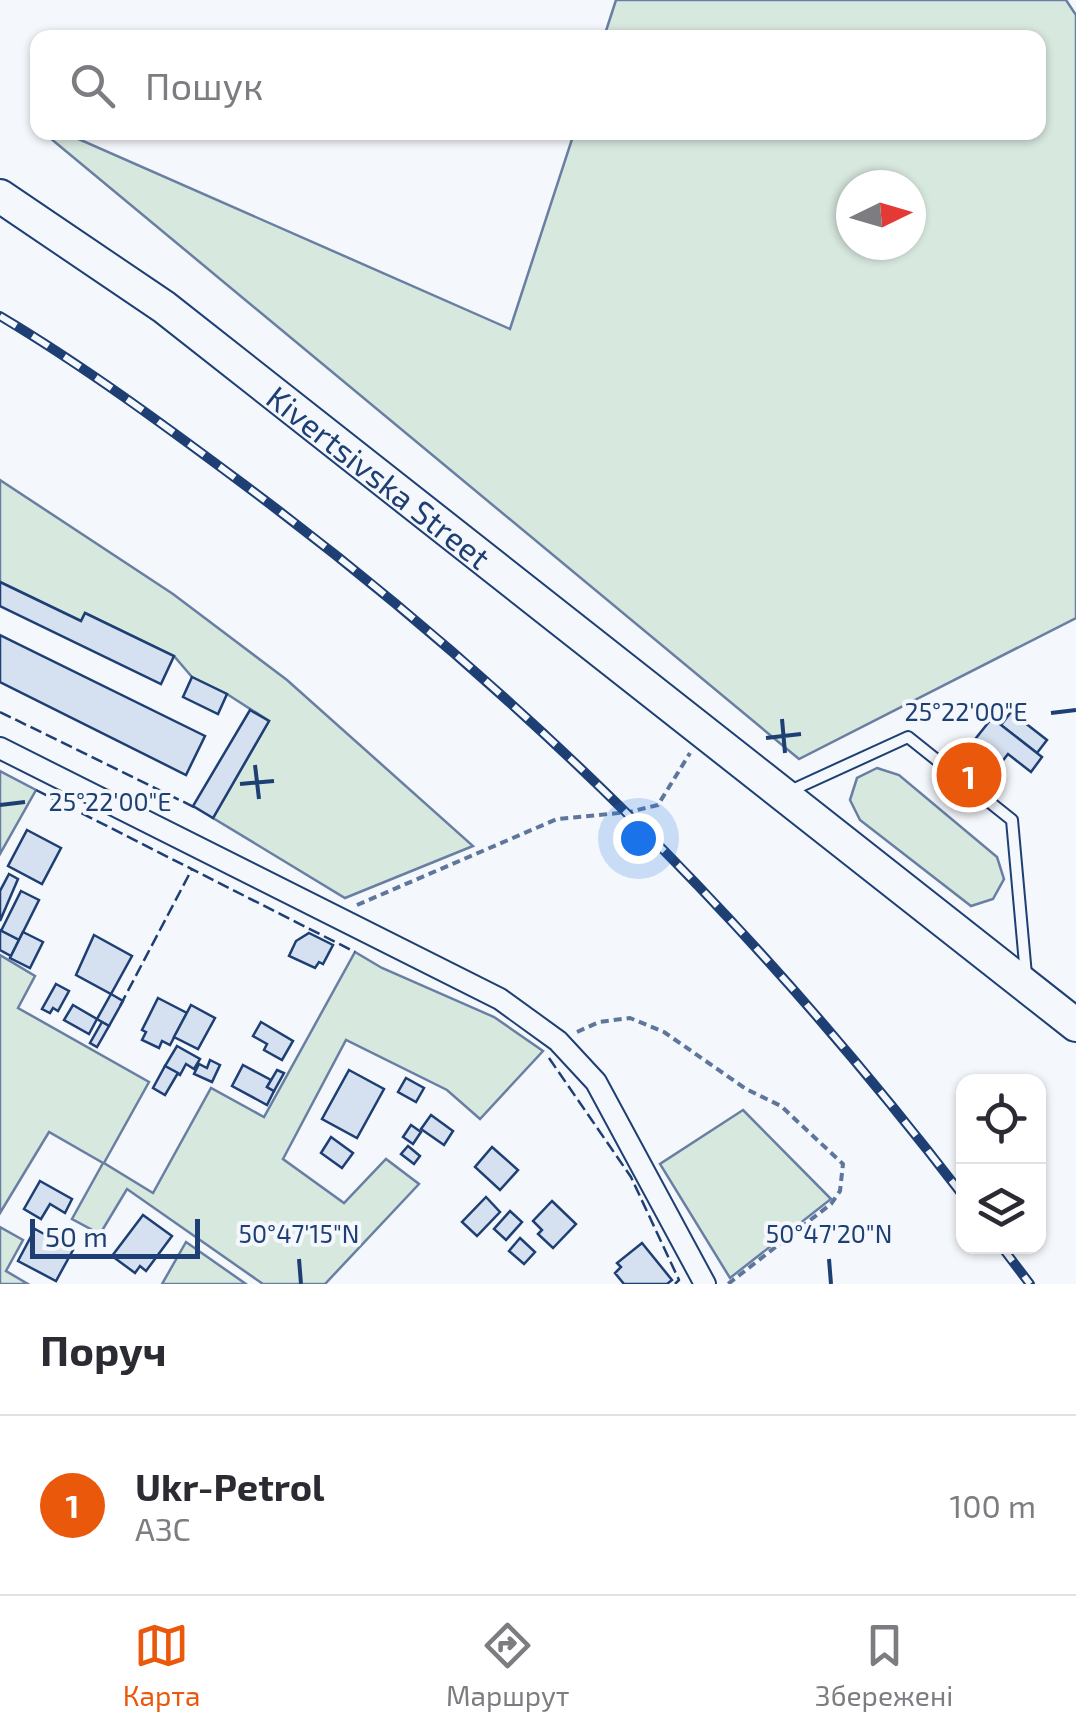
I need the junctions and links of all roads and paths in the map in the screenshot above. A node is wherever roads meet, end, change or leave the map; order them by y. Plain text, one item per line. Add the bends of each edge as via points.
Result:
1 (0, 196) edge
2 (704, 730) junction
3 (0, 748) edge
4 (785, 793) junction
5 (335, 914) junction
6 (1026, 986) junction
7 (1076, 1025) edge
8 (558, 1041) junction
9 (705, 1284) edge
10 (728, 1284) edge

1 - 2 main road, Kivertsivska Street via 164,307
2 - 4 main road, Kivertsivska Street
2 - 5 path via 658,805 557,819
3 - 5 street
4 - 6 main road, Kivertsivska Street
4 - 6 lane via 908,737 1012,820
5 - 8 street via 500,999
6 - 7 main road, Kivertsivska Street
8 - 9 street via 596,1082
8 - 10 path via 599,1022 630,1018 664,1032 781,1106 843,1164 840,1192 831,1204

